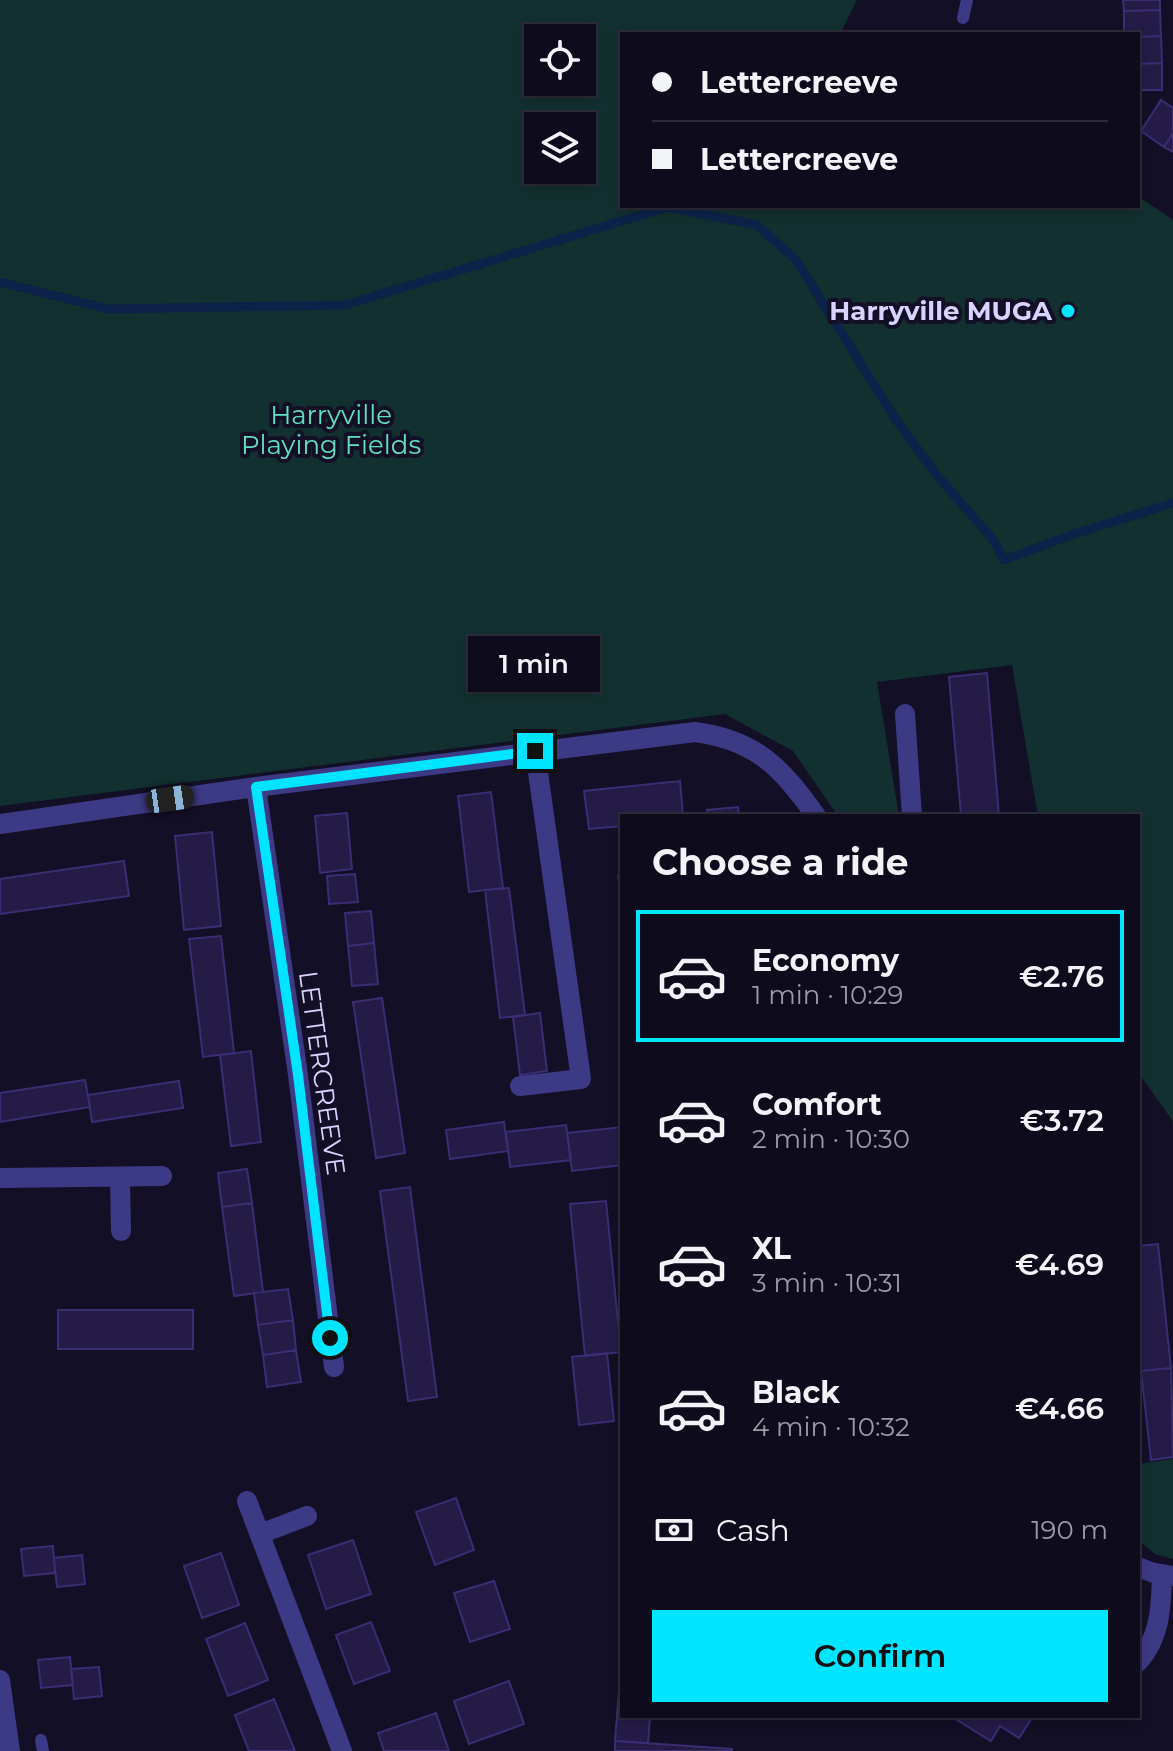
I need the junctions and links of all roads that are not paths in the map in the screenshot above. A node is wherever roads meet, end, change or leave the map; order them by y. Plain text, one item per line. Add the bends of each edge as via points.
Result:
1 (967, 0) edge
2 (963, 18) dead end
3 (905, 714) dead end
4 (535, 751) junction
5 (256, 787) junction
6 (815, 814) edge
7 (912, 814) edge
8 (0, 824) edge
9 (520, 1086) dead end
10 (162, 1176) dead end
11 (0, 1178) edge
12 (120, 1178) junction
13 (121, 1231) dead end
14 (334, 1367) dead end
15 (247, 1501) dead end
16 (307, 1516) dead end
17 (260, 1534) junction
18 (1140, 1568) edge
19 (1167, 1575) edge
20 (1140, 1660) edge
21 (0, 1680) edge
22 (6, 1745) edge
23 (342, 1751) edge

1 - 2 lane
3 - 7 street
4 - 5 street
4 - 6 street via 677,732 713,734 775,765
4 - 9 street via 581,1079
5 - 8 street
5 - 14 street, LETTERCREEVE
10 - 12 street
11 - 12 street
12 - 13 street
15 - 17 street
16 - 17 street
17 - 23 street
18 - 19 street
19 - 20 street via 1158,1625
21 - 22 street

